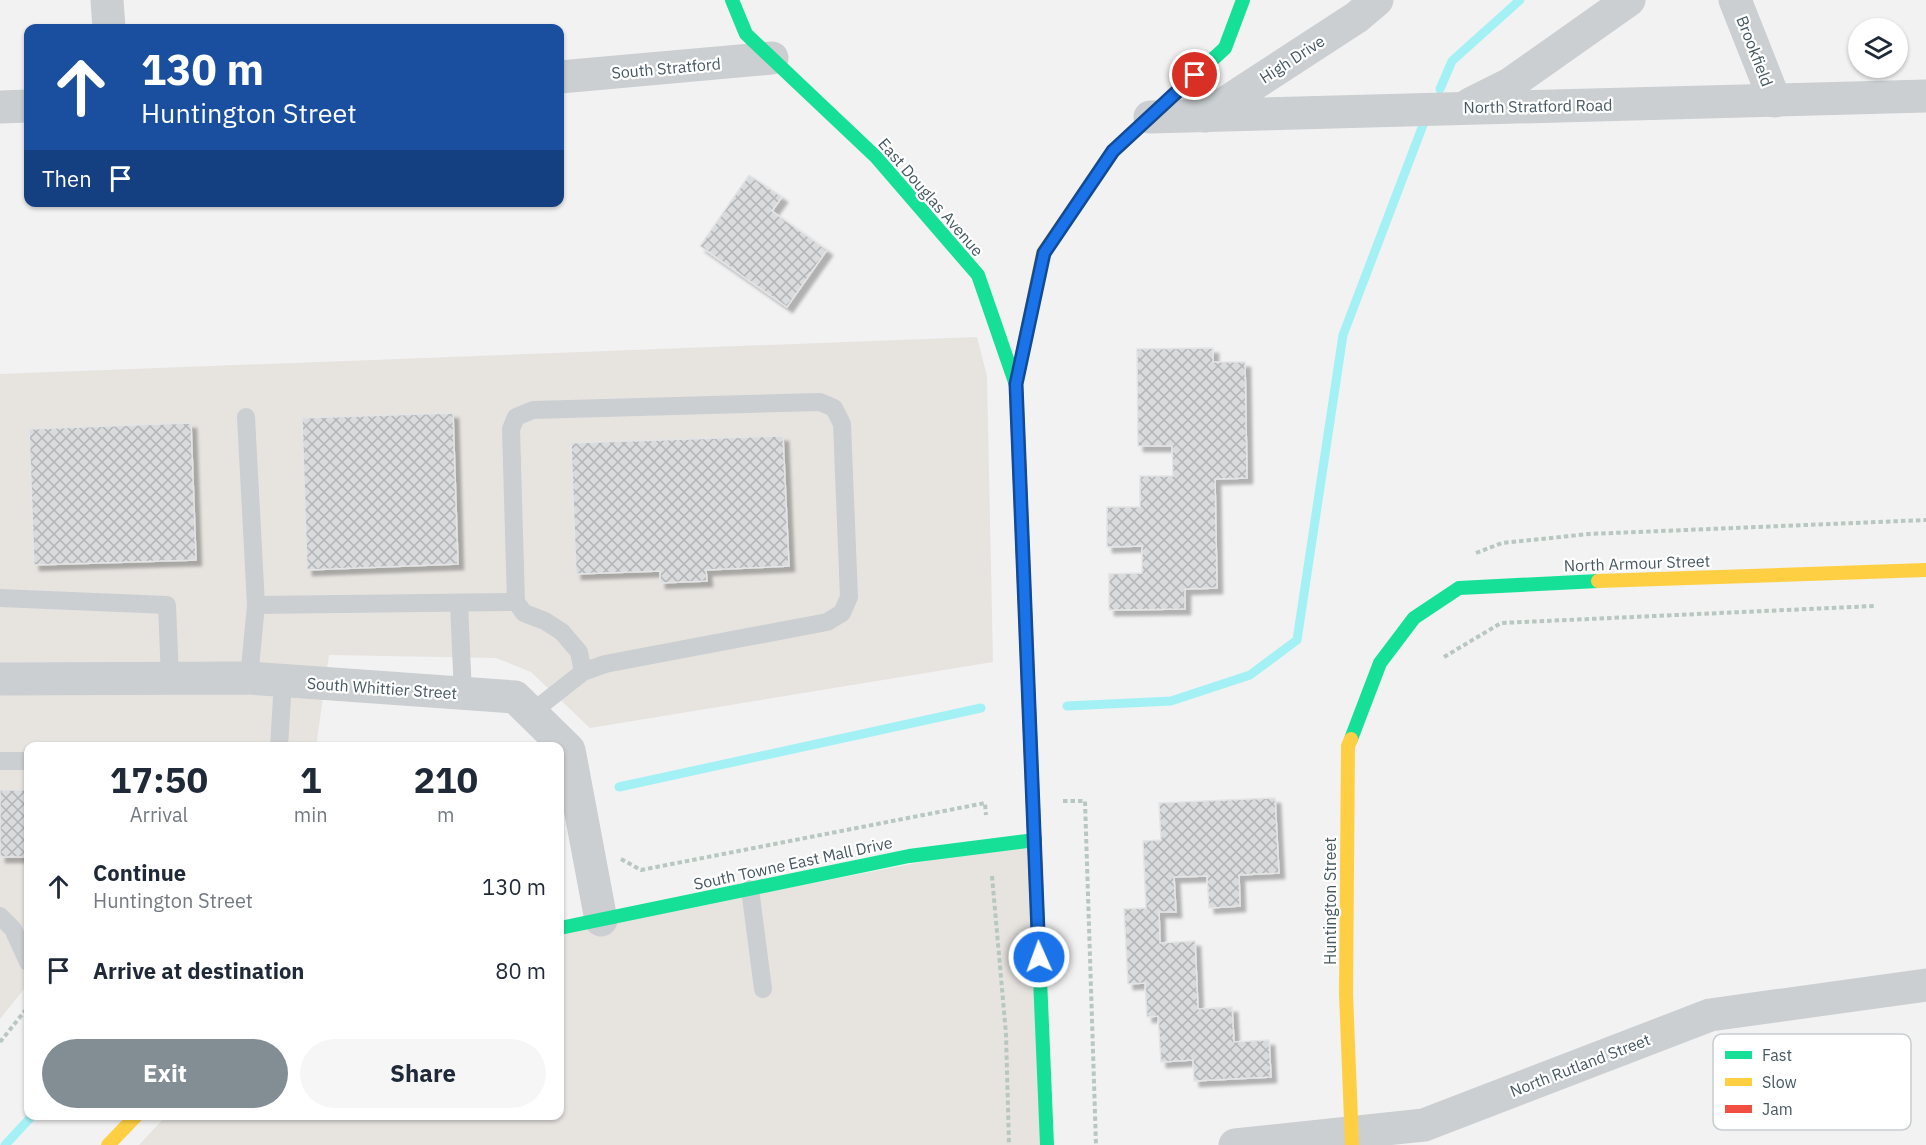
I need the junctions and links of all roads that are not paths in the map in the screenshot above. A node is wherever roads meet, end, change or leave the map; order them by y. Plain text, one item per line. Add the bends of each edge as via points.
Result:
1 (107, 0) edge
2 (732, 0) edge
3 (1243, 0) edge
4 (1377, 0) edge
5 (1629, 0) edge
6 (1736, 0) edge
7 (109, 24) edge
8 (772, 58) junction
9 (564, 77) edge
10 (1926, 96) edge
11 (1774, 101) junction
12 (24, 106) edge
13 (0, 107) edge
14 (1462, 108) junction
15 (1204, 116) junction
16 (1150, 117) junction
17 (1016, 384) junction
18 (246, 417) dead end
19 (1926, 570) edge
20 (0, 598) edge
21 (516, 602) junction
22 (459, 603) junction
23 (256, 605) junction
24 (1380, 663) joint
25 (583, 672) junction
26 (170, 678) junction
27 (249, 678) junction
28 (0, 679) edge
29 (284, 681) junction
30 (463, 694) junction
31 (531, 713) junction
32 (279, 742) edge
33 (561, 742) edge
34 (564, 745) edge
35 (0, 761) edge
36 (24, 761) edge
37 (1035, 840) junction
38 (750, 889) junction
39 (0, 916) edge
40 (601, 920) junction
41 (564, 927) edge
42 (24, 953) edge
43 (1926, 985) edge
44 (764, 989) dead end
45 (132, 1120) edge
46 (1352, 1139) edge
47 (108, 1145) edge
48 (1047, 1145) edge
49 (1234, 1145) edge

1 - 7 street
2 - 8 street, East Douglas Avenue via 746,34
3 - 16 street via 1225,48
4 - 15 street, High Drive
5 - 14 street via 1510,84
6 - 11 street, Brookfield
8 - 9 street, South Stratford
8 - 17 street, East Douglas Avenue via 876,157 978,275
10 - 11 street, North Stratford Road
11 - 14 street, North Stratford Road
12 - 13 street
14 - 15 street, North Stratford Road
15 - 16 street, North Stratford Road
16 - 17 street via 1113,151 1044,253
17 - 37 street, East Douglas Avenue
18 - 23 lane
19 - 24 street, North Armour Street via 1459,588 1414,618
20 - 26 lane via 167,605
21 - 22 lane
21 - 25 lane via 524,613 562,633 579,652
21 - 25 lane via 511,429 516,417 533,410 820,402 834,408 842,424 849,597 842,613 827,622 605,664
22 - 23 lane
22 - 30 lane
23 - 27 lane
24 - 46 street, Huntington Street via 1348,746 1346,994
25 - 31 lane
26 - 27 street, South Whittier Street
26 - 28 street, South Whittier Street
27 - 29 street, South Whittier Street
29 - 30 street, South Whittier Street
29 - 32 lane
30 - 31 street, South Whittier Street via 515,698
31 - 33 street, South Whittier Street
34 - 40 street, South Whittier Street via 569,750
35 - 36 lane
37 - 38 street, South Towne East Mall Drive via 909,856
37 - 48 street, East Douglas Avenue
38 - 40 street, South Towne East Mall Drive
38 - 44 lane
39 - 42 lane via 13,929
40 - 41 street, South Towne East Mall Drive
43 - 46 street, North Rutland Street via 1710,1015 1424,1125
45 - 47 street
46 - 49 street, North Rutland Street

